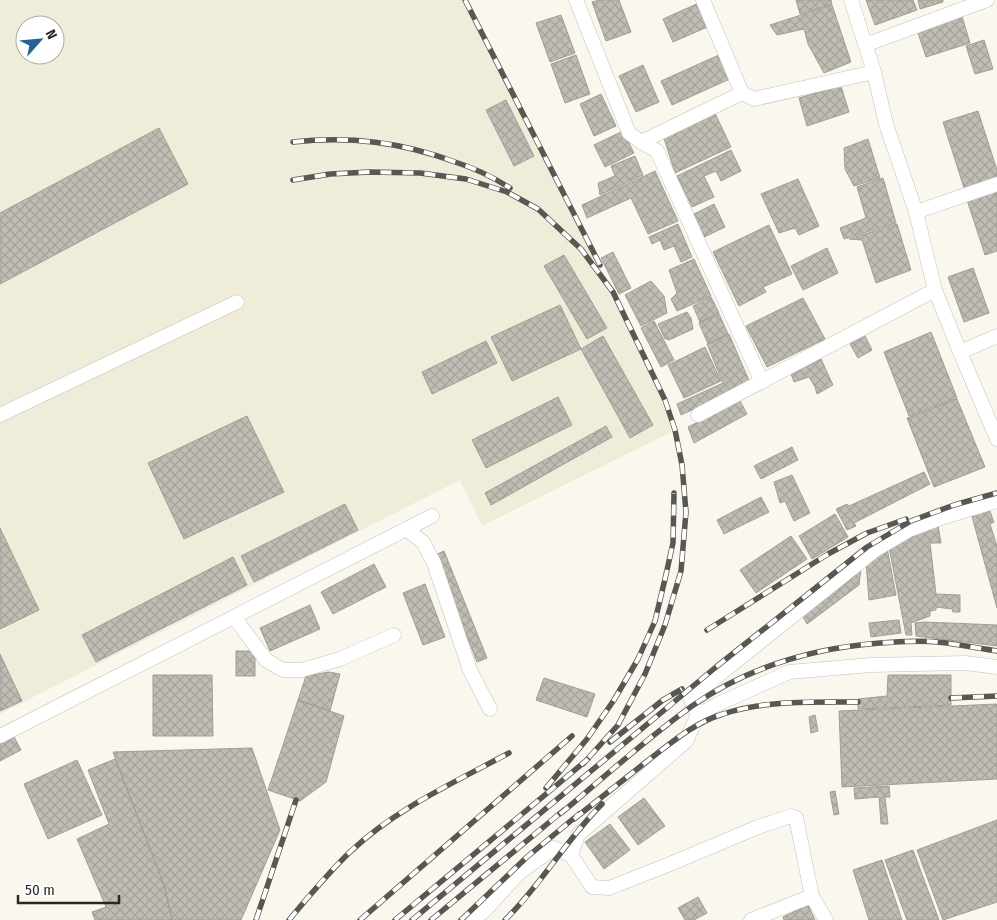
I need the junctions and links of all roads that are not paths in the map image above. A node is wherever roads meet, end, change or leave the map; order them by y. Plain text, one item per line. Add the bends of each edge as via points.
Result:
1 (576, 0) edge
2 (703, 0) edge
3 (851, 0) edge
4 (987, 0) edge
5 (865, 45) junction
6 (874, 72) junction
7 (742, 93) junction
8 (641, 142) junction
9 (997, 184) edge
10 (916, 212) junction
11 (935, 290) junction
12 (237, 302) dead end
13 (997, 336) edge
14 (960, 352) junction
15 (762, 382) junction
16 (0, 415) edge
17 (698, 415) dead end
18 (997, 439) edge
19 (997, 501) edge
20 (432, 516) dead end
21 (406, 529) junction
22 (234, 617) junction
23 (394, 635) dead end
24 (997, 667) edge
25 (490, 709) dead end
26 (698, 715) junction
27 (0, 736) edge
28 (571, 855) junction
29 (812, 896) junction
30 (473, 920) edge
31 (752, 920) edge
32 (826, 920) edge

1 - 8 street via 629,133
2 - 7 street
3 - 5 street
4 - 5 street
5 - 6 street
6 - 7 street via 754,99
6 - 10 street via 886,124
7 - 8 street
8 - 15 street via 656,150
9 - 10 street
10 - 11 street
11 - 14 street
11 - 15 street
12 - 16 street
13 - 14 street
14 - 18 street
15 - 17 street
19 - 26 street via 909,530 875,550 690,698
20 - 21 street
21 - 22 street
21 - 25 street via 424,542 434,563 470,670
22 - 23 street via 266,660 283,670 302,670 340,659
22 - 27 street
24 - 26 street via 965,663 871,665 789,672
26 - 28 street via 686,741 578,835
28 - 29 street via 592,887 608,888 791,816 796,818
28 - 30 street via 554,848 520,872
29 - 31 street
29 - 32 street

